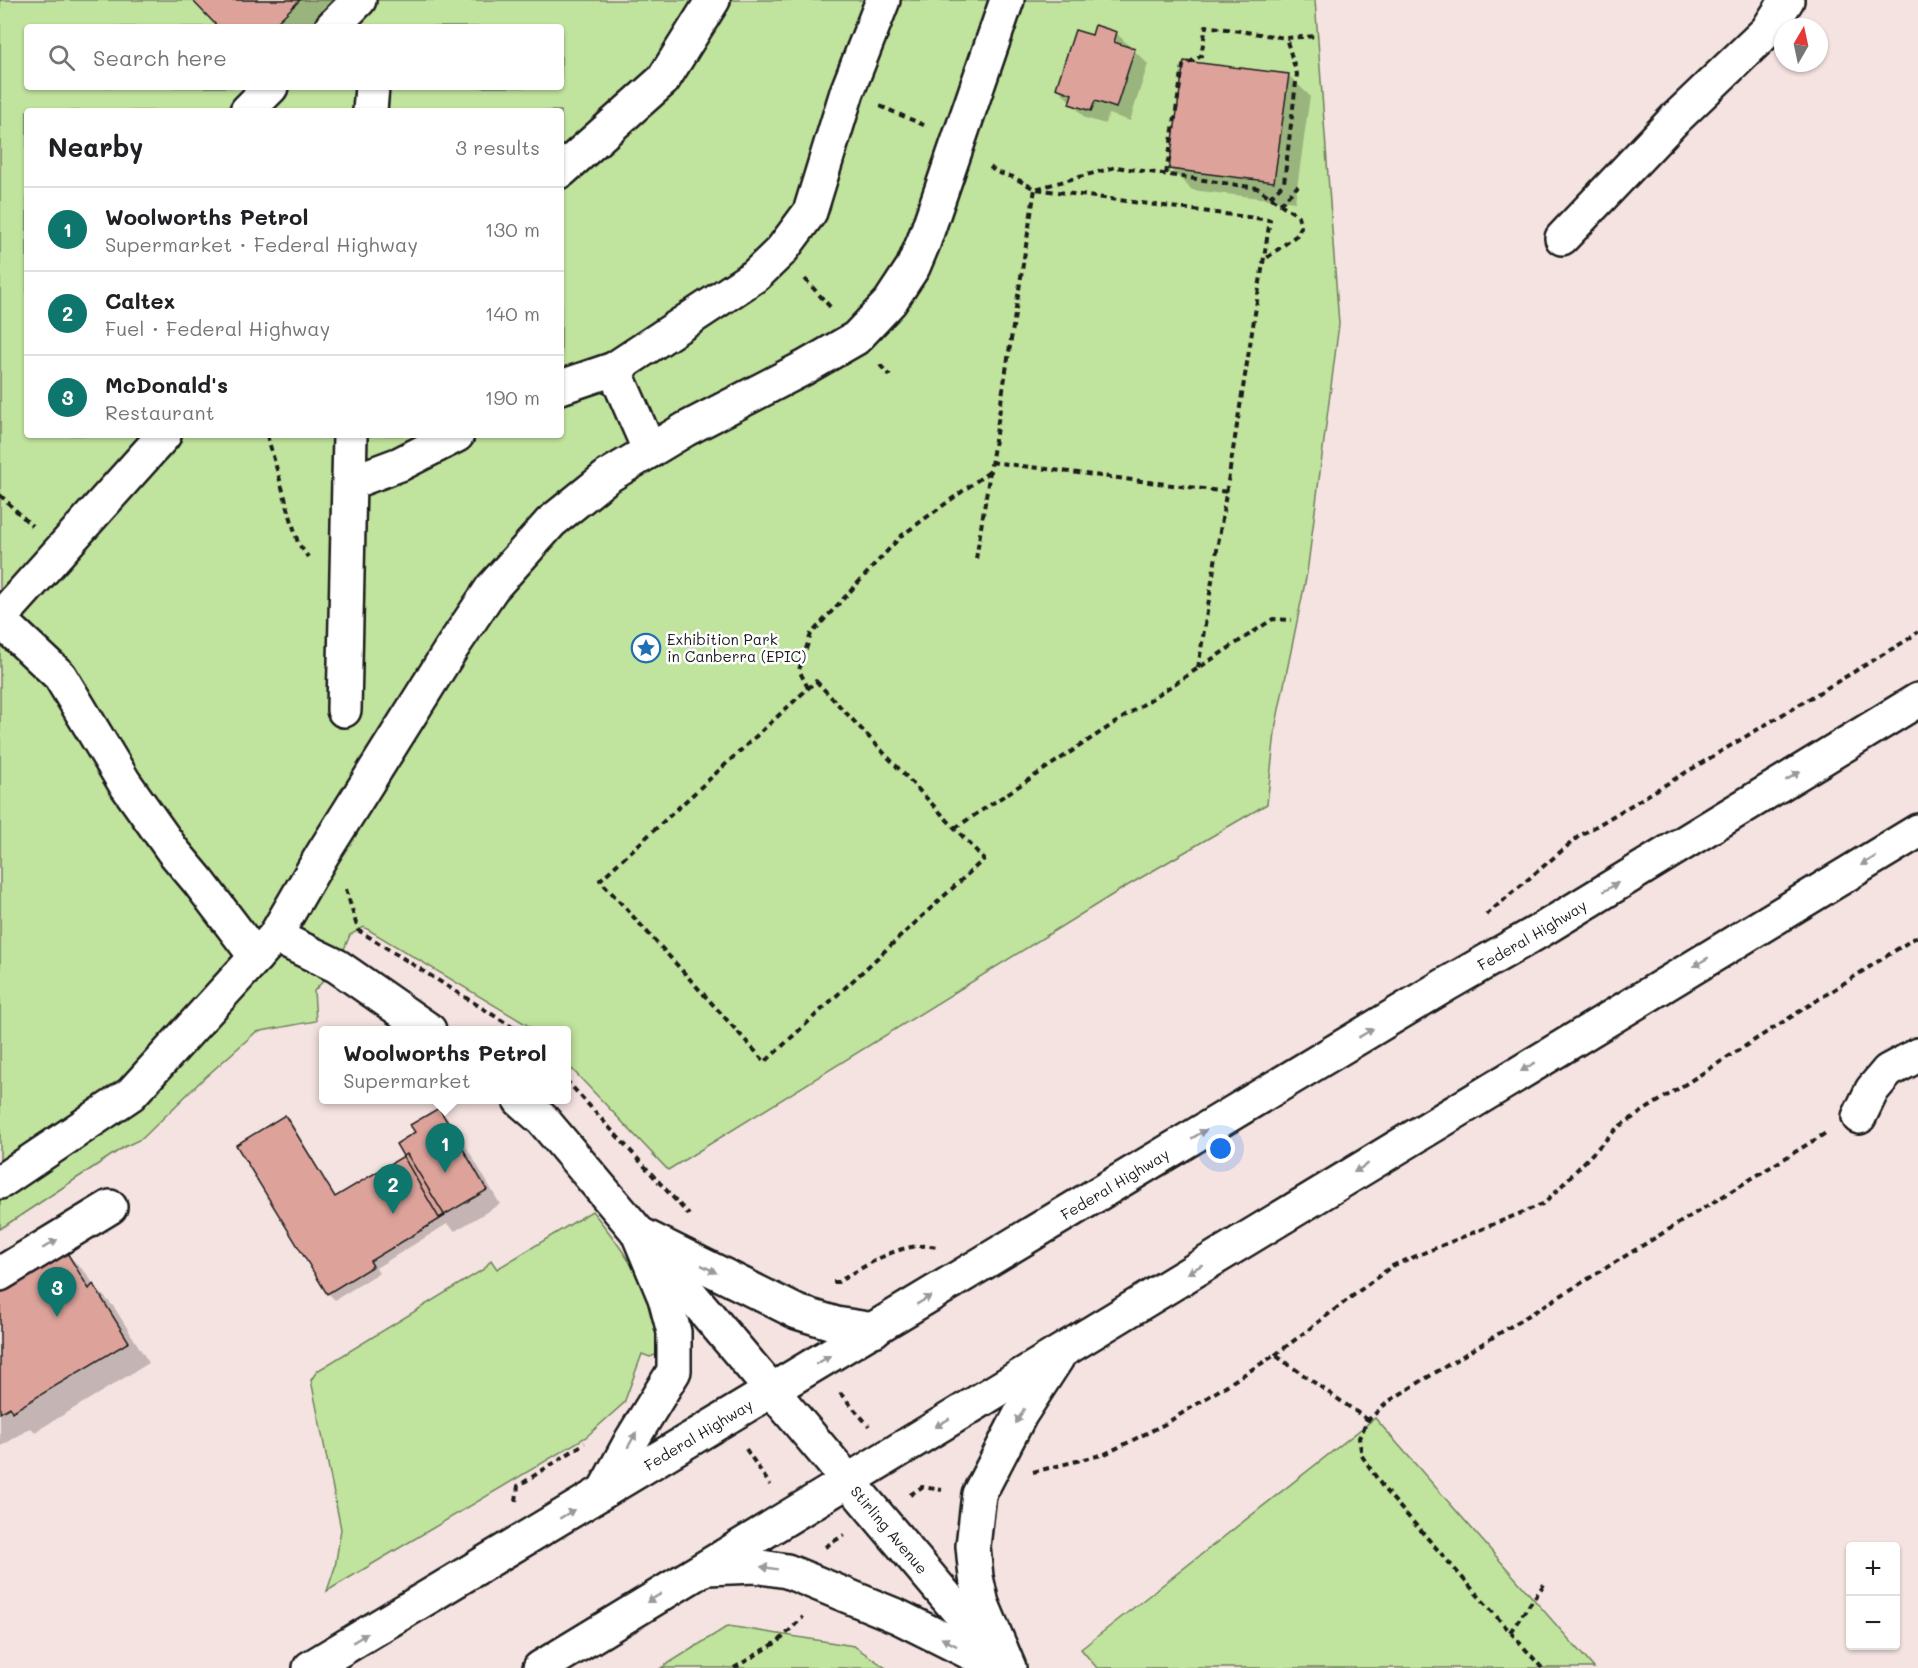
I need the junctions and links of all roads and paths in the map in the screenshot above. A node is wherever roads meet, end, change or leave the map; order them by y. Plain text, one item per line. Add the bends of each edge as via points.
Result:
1 (359, 0) edge
2 (713, 0) edge
3 (883, 0) edge
4 (1006, 0) edge
5 (1787, 0) edge
6 (335, 24) edge
7 (1318, 36) dead end
8 (1286, 38) junction
9 (268, 90) edge
10 (372, 90) edge
11 (847, 92) junction
12 (250, 108) edge
13 (370, 108) edge
14 (956, 144) junction
15 (564, 168) edge
16 (1166, 174) junction
17 (1298, 186) dead end
18 (1035, 189) junction
19 (1270, 197) junction
20 (1280, 204) junction
21 (1562, 238) dead end
22 (1264, 260) junction
23 (614, 369) junction
24 (564, 386) edge
25 (161, 438) edge
26 (268, 438) edge
27 (350, 438) edge
28 (451, 438) edge
29 (650, 451) junction
30 (991, 462) junction
31 (990, 471) junction
32 (349, 483) junction
33 (1228, 492) junction
34 (0, 495) edge
35 (58, 552) junction
36 (976, 559) dead end
37 (310, 560) dead end
38 (0, 619) edge
39 (1292, 620) dead end
40 (1918, 632) edge
41 (1198, 668) junction
42 (808, 688) junction
43 (1918, 700) edge
44 (344, 710) dead end
45 (955, 828) junction
46 (1918, 831) edge
47 (327, 848) junction
48 (1484, 917) dead end
49 (1918, 936) edge
50 (266, 946) junction
51 (423, 1026) edge
52 (510, 1026) edge
53 (1918, 1055) edge
54 (571, 1084) edge
55 (525, 1104) edge
56 (1859, 1117) joint
57 (0, 1182) edge
58 (111, 1208) dead end
59 (690, 1216) dead end
60 (638, 1233) junction
61 (992, 1259) junction
62 (0, 1274) edge
63 (828, 1282) dead end
64 (874, 1330) junction
65 (1063, 1349) junction
66 (1275, 1355) junction
67 (816, 1364) junction
68 (772, 1390) junction
69 (726, 1419) junction
70 (1368, 1420) junction
71 (588, 1441) dead end
72 (892, 1453) junction
73 (1028, 1477) dead end
74 (848, 1480) junction
75 (922, 1487) dead end
76 (604, 1491) junction
77 (790, 1515) junction
78 (508, 1549) junction
79 (704, 1568) junction
80 (1545, 1583) dead end
81 (1510, 1632) junction
82 (310, 1668) edge
83 (540, 1668) edge
84 (1001, 1668) edge
85 (1008, 1668) edge
86 (1542, 1668) edge

1 - 6 main road
2 - 15 main road via 663,80
3 - 11 main road
4 - 14 main road
5 - 21 main road via 1767,31 1674,120
7 - 8 path
8 - 16 path via 1206,26 1201,56 1183,66
8 - 19 path via 1297,74 1284,183
9 - 12 main road
10 - 13 main road
11 - 14 path via 937,130
11 - 23 main road via 810,212 781,251 756,275
14 - 18 path via 996,172
14 - 29 main road via 913,267 890,302 856,338
16 - 18 path via 1116,167
16 - 19 path via 1257,188
17 - 20 path
18 - 22 path via 1270,220
18 - 30 path
19 - 20 path
20 - 22 path via 1298,216 1301,227 1297,235
22 - 33 path
23 - 24 main road
23 - 29 main road
25 - 35 main road
26 - 37 path via 298,543
27 - 32 main road
28 - 32 main road via 400,464
29 - 47 main road via 608,476 551,522 492,588
30 - 31 path
30 - 33 path
31 - 36 path
31 - 42 path via 901,537 811,634 799,670
32 - 44 main road
33 - 41 path
34 - 35 path
35 - 38 main road
38 - 50 main road via 60,676 124,782 173,852
39 - 41 path via 1273,619
40 - 48 path via 1578,837
41 - 45 path
42 - 45 path via 816,681
42 - 45 path via 600,880 765,1062 984,859
61 -> 43 main road, Federal Highway
46 -> 65 main road
47 - 50 main road
47 - 52 path via 342,871 358,930
49 - 66 path via 1618,1127 1545,1203 1392,1266
50 - 51 main road via 337,966
50 - 57 main road via 131,1094
53 - 56 main road via 1888,1071 1872,1090
54 - 59 path
55 - 60 main road, Stirling Avenue via 543,1120
56 - 70 path via 1821,1136 1389,1401
62 -> 58 main road
60 -> 64 main road via 797,1312
60 - 68 main road, Stirling Avenue
76 -> 60 main road via 674,1371 674,1332 665,1298
61 - 63 path via 923,1244 889,1253 838,1282
64 -> 61 main road, Federal Highway
67 -> 64 main road, Federal Highway
65 -> 72 main road
65 -> 85 main road via 1020,1414 979,1494 973,1546 976,1577 982,1604
66 - 70 path
66 - 73 path via 1165,1424 1105,1454 1035,1471
67 - 68 main road, Federal Highway
67 - 72 path
68 - 69 main road, Federal Highway
68 - 74 main road, Stirling Avenue
69 - 76 main road, Federal Highway
69 - 77 path
70 - 81 path via 1359,1438 1362,1456
71 - 78 path via 518,1486
72 - 74 main road
72 - 75 path
74 - 77 main road
74 - 85 main road, Stirling Avenue
78 -> 76 main road, Federal Highway
77 - 79 main road
82 -> 78 main road, Federal Highway
79 -> 83 main road
84 -> 79 main road via 898,1617 787,1571 755,1566
80 - 81 path
81 - 86 path

